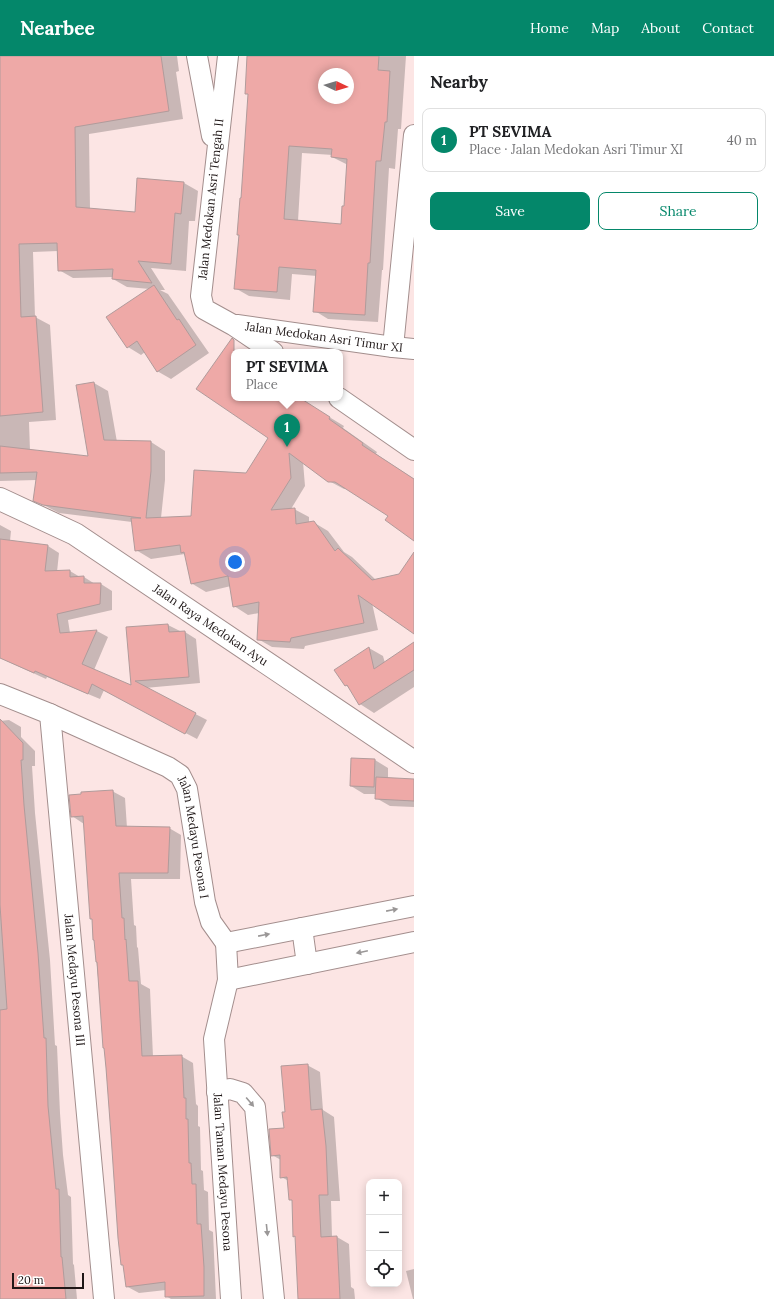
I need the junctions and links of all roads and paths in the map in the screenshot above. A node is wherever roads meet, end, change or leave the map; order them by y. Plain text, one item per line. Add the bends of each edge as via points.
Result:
1 (197, 56) edge
2 (228, 56) edge
3 (414, 135) edge
4 (216, 155) junction
5 (234, 325) junction
6 (393, 347) junction
7 (269, 349) edge
8 (414, 349) edge
9 (343, 401) edge
10 (414, 450) edge
11 (0, 499) edge
12 (0, 694) edge
13 (50, 714) junction
14 (414, 762) edge
15 (414, 906) edge
16 (302, 928) junction
17 (414, 942) edge
18 (226, 943) junction
19 (307, 964) junction
20 (228, 980) junction
21 (217, 1092) junction
22 (104, 1299) edge
23 (231, 1299) edge
24 (274, 1299) edge

1 - 4 street
2 - 4 street, Jalan Medokan Asri Tengah II
3 - 6 street
4 - 5 street, Jalan Medokan Asri Tengah II via 201,296 204,309
5 - 6 street, Jalan Medokan Asri Timur XI
5 - 7 street, Jalan Medokan Asri Timur XI
6 - 8 street, Jalan Medokan Asri Timur XI
9 - 10 street
11 - 14 street, Jalan Raya Medokan Ayu via 75,534
12 - 13 street
13 - 18 street, Jalan Medayu Pesona I via 168,767 180,775 187,789 205,902 211,922
13 - 22 street, Jalan Medayu Pesona III
16 -> 15 street
18 -> 16 street
16 - 19 street
17 -> 19 street
18 - 20 street
19 - 20 street
20 - 21 street via 214,1039
21 - 23 street, Jalan Taman Medayu Pesona
21 -> 24 street, Jalan Taman Medayu Pesona via 230,1089 243,1093 255,1107

